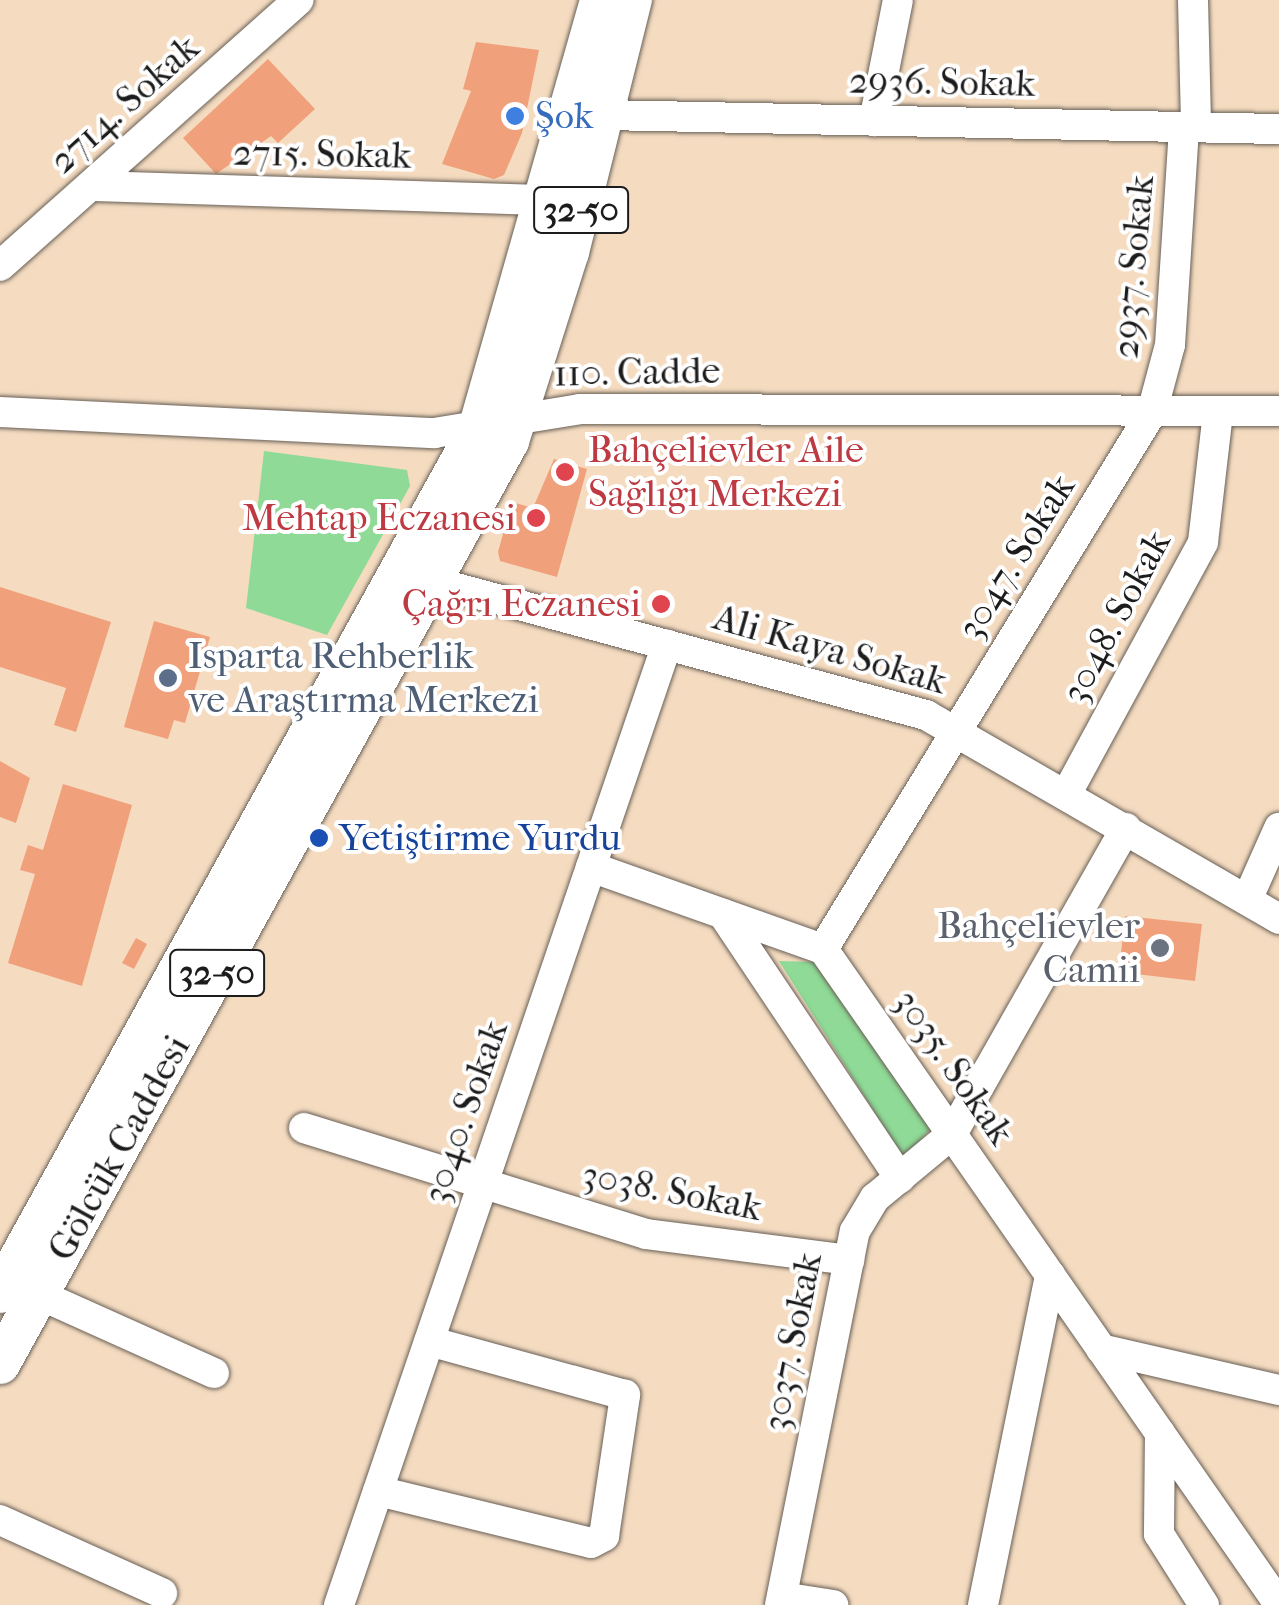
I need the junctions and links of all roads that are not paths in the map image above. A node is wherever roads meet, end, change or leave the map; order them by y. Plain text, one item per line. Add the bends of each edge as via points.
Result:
1 (299, 0) edge
2 (600, 0) edge
3 (632, 0) edge
4 (898, 0) edge
5 (1193, 0) edge
6 (604, 116) junction
7 (874, 121) junction
8 (1190, 127) junction
9 (1279, 129) edge
10 (94, 186) junction
11 (550, 200) junction
12 (0, 266) edge
13 (0, 412) edge
14 (1152, 412) junction
15 (1218, 412) junction
16 (1279, 412) edge
17 (518, 418) junction
18 (478, 428) junction
19 (434, 582) junction
20 (667, 644) junction
21 (958, 728) junction
22 (1067, 793) junction
23 (1126, 828) junction
24 (1279, 828) edge
25 (591, 868) junction
26 (1247, 900) junction
27 (723, 914) junction
28 (1279, 919) edge
29 (823, 949) junction
30 (304, 1128) dead end
31 (952, 1134) junction
32 (900, 1178) junction
33 (482, 1187) junction
34 (849, 1260) junction
35 (1050, 1275) junction
36 (19, 1293) edge
37 (429, 1341) junction
38 (1102, 1348) junction
39 (0, 1364) edge
40 (214, 1373) dead end
41 (1279, 1390) edge
42 (1160, 1433) junction
43 (378, 1492) junction
44 (0, 1520) edge
45 (162, 1592) dead end
46 (781, 1601) edge
47 (1279, 1604) edge
48 (339, 1605) edge
49 (833, 1605) edge
50 (983, 1605) edge
51 (1204, 1605) edge

1 - 10 street, 2714. Sokak
2 - 11 main road, Gölcük Caddesi / 32-50
3 - 6 main road, Gölcük Caddesi / 32-50
4 - 7 street
5 - 8 street, 2937. Sokak
6 - 7 street, 2936. Sokak
6 - 17 main road, Gölcük Caddesi / 32-50
7 - 8 street, 2936. Sokak
8 - 9 street, 2936. Sokak
8 - 14 street, 2937. Sokak via 1170,345
10 - 11 street, 2715. Sokak
10 - 12 street, 2714. Sokak
11 - 18 main road, Gölcük Caddesi / 32-50
13 - 18 street, 110. Cadde
14 - 15 street, 110. Cadde
14 - 17 street, 110. Cadde via 580,409
14 - 21 street, 3047. Sokak
15 - 16 street, 110. Cadde
15 - 22 street, 3048. Sokak via 1203,542
17 - 18 street, 110. Cadde
17 - 19 main road, Gölcük Caddesi / 32-50
18 - 36 main road, Gölcük Caddesi / 32-50
19 - 20 street, Ali Kaya Sokak
19 - 36 main road, Gölcük Caddesi / 32-50
20 - 21 street, Ali Kaya Sokak
20 - 25 street, 3040. Sokak
21 - 22 street, Ali Kaya Sokak
21 - 29 street, 3047. Sokak
22 - 23 street, Ali Kaya Sokak
23 - 26 street, Ali Kaya Sokak
23 - 31 street
24 - 26 street
25 - 27 street
25 - 33 street, 3040. Sokak
26 - 28 street, Ali Kaya Sokak
27 - 29 street
27 - 32 street
29 - 31 street, 3035. Sokak
30 - 33 street, 3038. Sokak
31 - 32 street, 3037. Sokak
31 - 35 street, 3035. Sokak
32 - 34 street, 3037. Sokak via 864,1212
33 - 34 street, 3038. Sokak via 646,1234
33 - 37 street, 3040. Sokak
34 - 46 street, 3037. Sokak
35 - 38 street, 3035. Sokak
35 - 50 street
36 - 39 main road, Gölcük Caddesi / 32-50
36 - 40 street
37 - 43 street, 3040. Sokak
37 - 43 street via 625,1395 604,1536 591,1543
38 - 41 street
38 - 42 street, 3035. Sokak
42 - 47 street, 3035. Sokak
42 - 51 street via 1159,1534
43 - 48 street, 3040. Sokak
44 - 45 street
46 - 49 street

